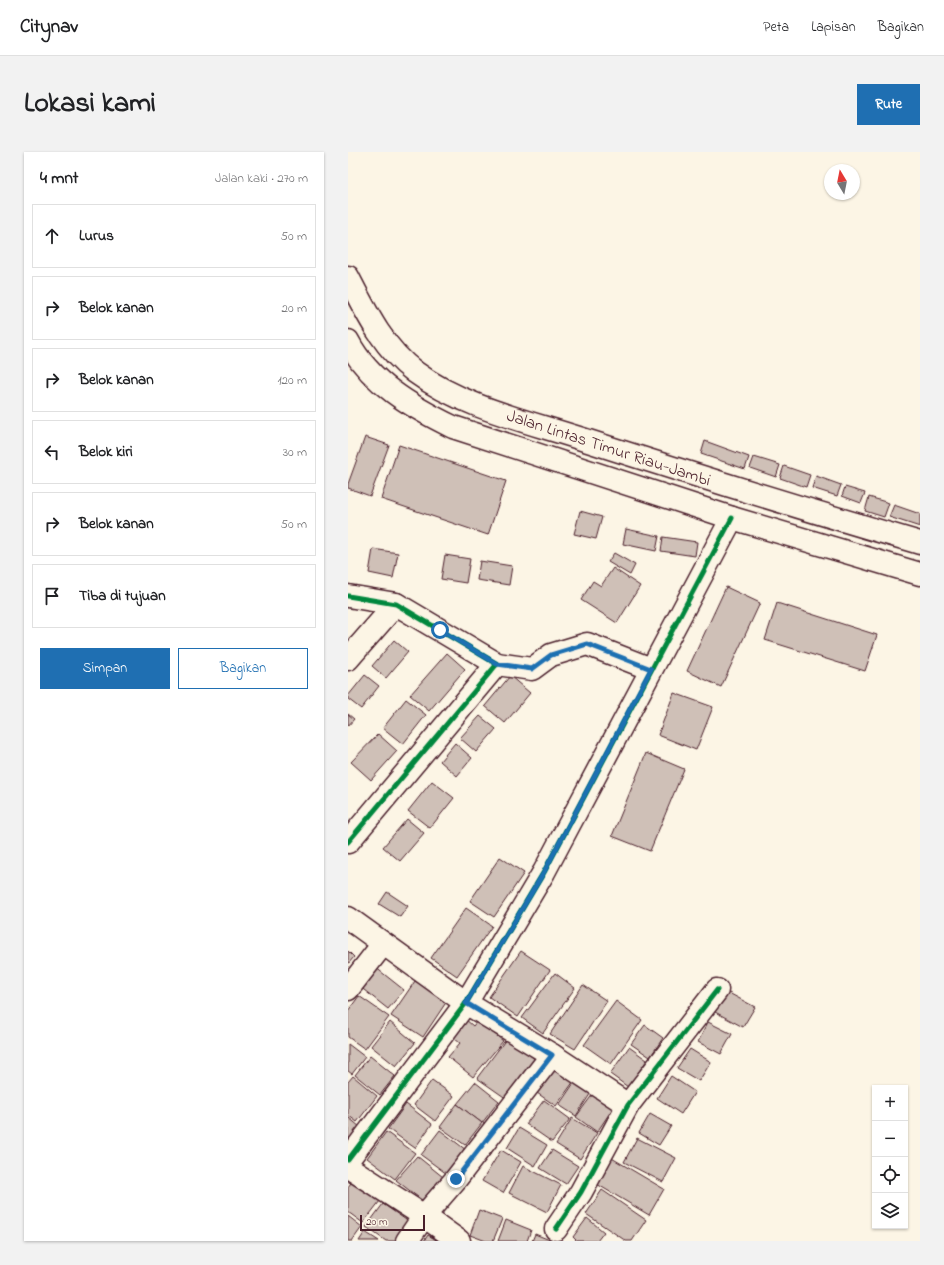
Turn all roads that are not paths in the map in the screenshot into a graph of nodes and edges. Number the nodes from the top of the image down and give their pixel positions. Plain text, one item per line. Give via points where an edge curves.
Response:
1 (348, 277) edge
2 (348, 341) edge
3 (732, 518) junction
4 (920, 544) edge
5 (920, 574) edge
6 (348, 596) edge
7 (396, 604) junction
8 (348, 659) edge
9 (497, 664) junction
10 (651, 669) junction
11 (348, 842) edge
12 (348, 918) edge
13 (383, 944) junction
14 (348, 990) edge
15 (717, 990) dead end
16 (466, 1003) junction
17 (552, 1055) junction
18 (628, 1105) junction
19 (348, 1160) edge
20 (348, 1167) edge
21 (424, 1216) junction
22 (556, 1229) dead end
23 (407, 1241) edge
24 (458, 1241) edge

1 - 4 main road, Jalan Lintas Timur Riau-Jambi via 375,330 394,353 415,372 464,400 741,490
2 - 3 main road, Jalan Lintas Timur Riau-Jambi via 372,373 396,396 452,427
3 - 5 main road, Jalan Lintas Timur Riau-Jambi
3 - 10 main road
6 - 7 main road
7 - 8 main road
7 - 9 main road
9 - 10 main road via 532,669 551,655 587,644
9 - 11 main road
10 - 16 main road via 544,872
12 - 13 main road
13 - 14 main road
13 - 16 main road
15 - 18 main road
16 - 17 main road
16 - 19 main road
17 - 18 main road
17 - 21 main road via 456,1179
18 - 22 main road via 581,1192
20 - 21 main road
21 - 23 main road
21 - 24 main road

